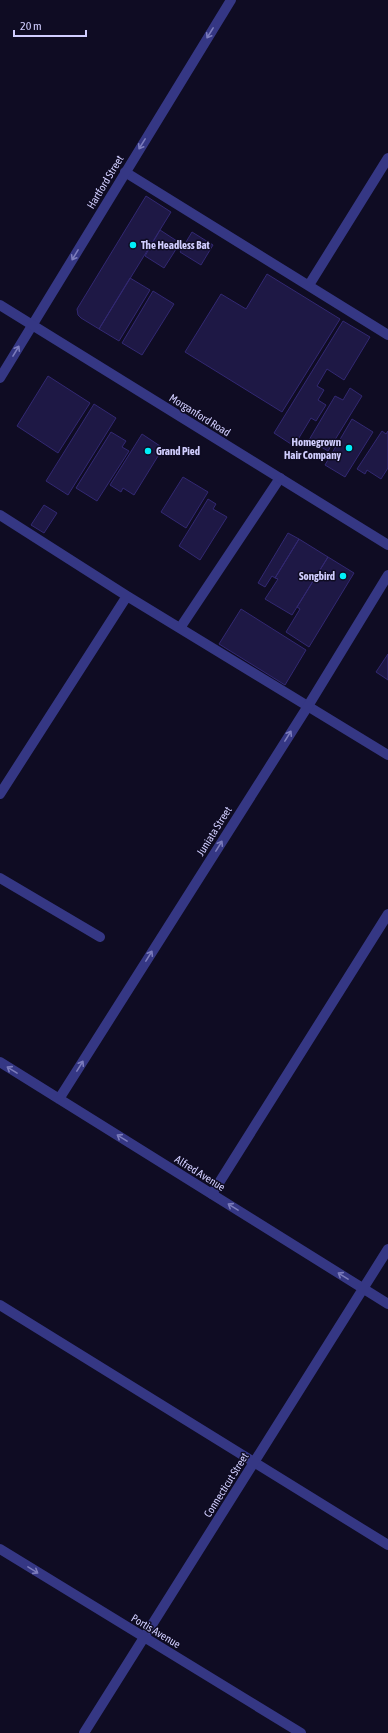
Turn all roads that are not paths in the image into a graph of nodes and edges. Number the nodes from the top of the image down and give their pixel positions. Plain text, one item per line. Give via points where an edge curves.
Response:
1 (231, 0) edge
2 (388, 158) edge
3 (125, 172) junction
4 (309, 285) junction
5 (0, 305) edge
6 (32, 325) junction
7 (388, 335) edge
8 (0, 378) edge
9 (280, 478) junction
10 (0, 515) edge
11 (388, 545) edge
12 (388, 575) edge
13 (127, 596) junction
14 (180, 628) junction
15 (308, 706) junction
16 (388, 755) edge
17 (0, 794) edge
18 (0, 878) edge
19 (388, 914) edge
20 (100, 937) dead end
21 (0, 1062) edge
22 (59, 1099) junction
23 (212, 1194) junction
24 (388, 1249) edge
25 (363, 1289) junction
26 (388, 1304) edge
27 (0, 1305) edge
28 (254, 1463) junction
29 (388, 1544) edge
30 (0, 1549) edge
31 (144, 1638) junction
32 (84, 1733) edge
33 (300, 1733) edge

1 -> 3 street, Hartford Street
2 - 4 street
3 - 4 street
3 -> 6 street, Hartford Street
4 - 7 street
5 - 6 street, Morganford Road
8 -> 6 street, Hartford Street
6 - 9 street, Morganford Road
9 - 11 street, Morganford Road
9 - 14 street
10 - 13 street
12 - 15 street, Juniata Street
13 - 14 street
13 - 17 street
14 - 15 street
15 - 16 street
22 -> 15 street, Juniata Street
18 - 20 street
19 - 23 street
22 -> 21 street, Alfred Avenue
23 -> 22 street, Alfred Avenue
25 -> 23 street, Alfred Avenue
24 - 25 street, Connecticut Street
25 - 26 street, Alfred Avenue
25 - 28 street, Connecticut Street
27 - 28 street
28 - 29 street
28 - 31 street, Connecticut Street
30 -> 31 street, Portis Avenue
31 - 32 street, Connecticut Street
31 - 33 street, Portis Avenue

